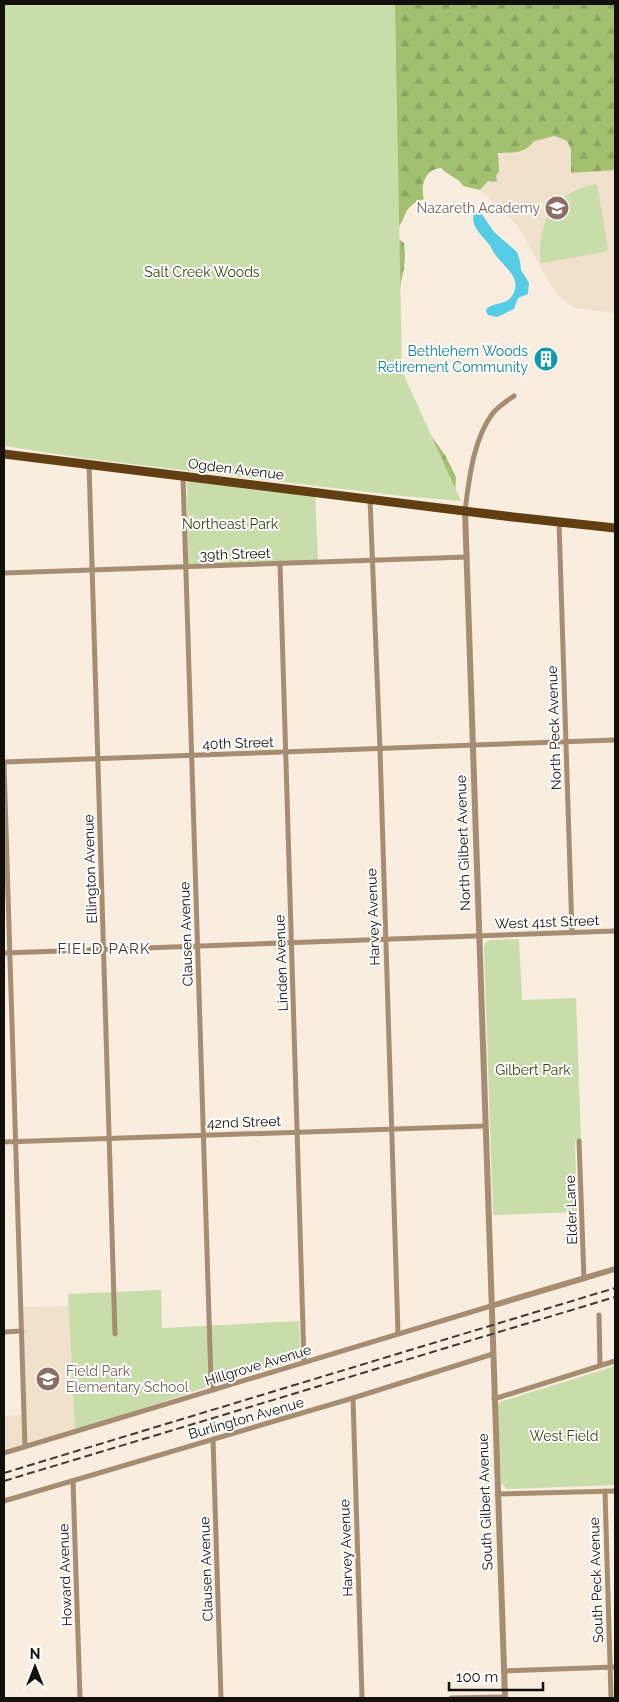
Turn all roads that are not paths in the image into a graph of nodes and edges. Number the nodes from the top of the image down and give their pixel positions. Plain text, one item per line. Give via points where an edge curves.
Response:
1 (514, 396) dead end
2 (4, 454) edge
3 (89, 464) junction
4 (184, 476) junction
5 (370, 499) junction
6 (465, 511) junction
7 (559, 522) junction
8 (615, 528) edge
9 (466, 557) junction
10 (373, 560) junction
11 (280, 563) junction
12 (186, 567) junction
13 (92, 569) junction
14 (4, 573) edge
15 (615, 740) edge
16 (566, 742) junction
17 (473, 746) junction
18 (380, 749) junction
19 (285, 752) junction
20 (191, 756) junction
21 (98, 759) junction
22 (4, 763) edge
23 (615, 931) edge
24 (572, 933) junction
25 (479, 936) junction
26 (385, 940) junction
27 (291, 942) junction
28 (197, 945) junction
29 (104, 949) junction
30 (7, 952) edge
31 (485, 1126) junction
32 (391, 1129) junction
33 (297, 1132) junction
34 (204, 1135) junction
35 (110, 1138) junction
36 (579, 1141) dead end
37 (4, 1142) edge
38 (16, 1142) junction
39 (615, 1269) edge
40 (584, 1278) junction
41 (491, 1306) junction
42 (599, 1315) dead end
43 (22, 1331) junction
44 (4, 1332) edge
45 (115, 1334) dead end
46 (398, 1334) junction
47 (493, 1354) junction
48 (615, 1361) edge
49 (304, 1362) junction
50 (600, 1365) junction
51 (214, 1390) junction
52 (353, 1398) junction
53 (494, 1398) junction
54 (213, 1439) junction
55 (25, 1447) junction
56 (4, 1454) edge
57 (73, 1481) junction
58 (615, 1490) edge
59 (605, 1491) junction
60 (498, 1494) junction
61 (4, 1501) edge
62 (613, 1667) edge
63 (504, 1670) junction
64 (80, 1698) edge
65 (221, 1698) edge
66 (362, 1698) edge
67 (451, 1698) edge
68 (505, 1698) edge
69 (611, 1698) edge

1 - 6 street, North Gilbert Avenue via 493,413 487,424 471,463
2 - 3 main road, Ogden Avenue
3 - 4 main road, Ogden Avenue
3 - 13 street, Ellington Avenue
4 - 5 main road, Ogden Avenue
4 - 12 street, Clausen Avenue
5 - 6 main road, Ogden Avenue
5 - 10 street, Harvey Avenue
6 - 7 main road, Ogden Avenue
6 - 9 street, North Gilbert Avenue
7 - 8 main road, Ogden Avenue
7 - 16 street, North Peck Avenue
9 - 10 street, 39th Street
9 - 17 street, North Gilbert Avenue
10 - 11 street, 39th Street
10 - 18 street, Harvey Avenue
11 - 12 street, 39th Street
11 - 19 street, Linden Avenue
12 - 13 street, 39th Street
12 - 20 street, Clausen Avenue
13 - 14 street, 39th Street
13 - 21 street, Ellington Avenue
15 - 16 street, 40th Street
16 - 17 street, 40th Street
16 - 24 street, North Peck Avenue
17 - 18 street, 40th Street
17 - 25 street, North Gilbert Avenue
18 - 19 street, 40th Street
18 - 26 street, Harvey Avenue
19 - 20 street, 40th Street
19 - 27 street, Linden Avenue
20 - 21 street, 40th Street
20 - 28 street, Clausen Avenue
21 - 22 street, 40th Street
21 - 29 street, Ellington Avenue
22 - 30 street
23 - 24 street, West 41st Street
24 - 25 street, West 41st Street
25 - 26 street, West 41st Street
25 - 31 street, North Gilbert Avenue
26 - 27 street, West 41st Street
26 - 32 street, Harvey Avenue
27 - 28 street, West 41st Street
27 - 33 street, Linden Avenue
28 - 29 street, West 41st Street
28 - 34 street, Clausen Avenue
29 - 30 street, West 41st Street
29 - 35 street, Ellington Avenue
30 - 38 street
31 - 32 street, 42nd Street
31 - 41 street, North Gilbert Avenue
32 - 33 street, 42nd Street
32 - 46 street, Harvey Avenue
33 - 34 street, 42nd Street
33 - 49 street, Linden Avenue
34 - 35 street, 42nd Street
34 - 51 street, Clausen Avenue
35 - 38 street, 42nd Street
35 - 45 street, Ellington Avenue
36 - 40 street, Elder Lane
37 - 38 street, 42nd Street
38 - 43 street
39 - 40 street
40 - 41 street
41 - 46 street, Hillgrove Avenue
41 - 47 street, South Gilbert Avenue
42 - 50 street
43 - 44 street
43 - 55 street
46 - 49 street, Hillgrove Avenue
47 - 52 street, Burlington Avenue
47 - 53 street, South Gilbert Avenue
48 - 50 street
49 - 51 street, Hillgrove Avenue
50 - 53 street
51 - 55 street, Hillgrove Avenue
52 - 54 street, Burlington Avenue
52 - 66 street, Harvey Avenue
53 - 60 street, South Gilbert Avenue
54 - 57 street, Burlington Avenue
54 - 65 street, Clausen Avenue
55 - 56 street, Hillgrove Avenue
57 - 61 street, Burlington Avenue
57 - 64 street, Howard Avenue
58 - 59 street
59 - 60 street
59 - 62 street, South Peck Avenue
60 - 63 street, South Gilbert Avenue
62 - 63 street
62 - 69 street, South Peck Avenue
63 - 68 street, South Gilbert Avenue
67 - 68 street

